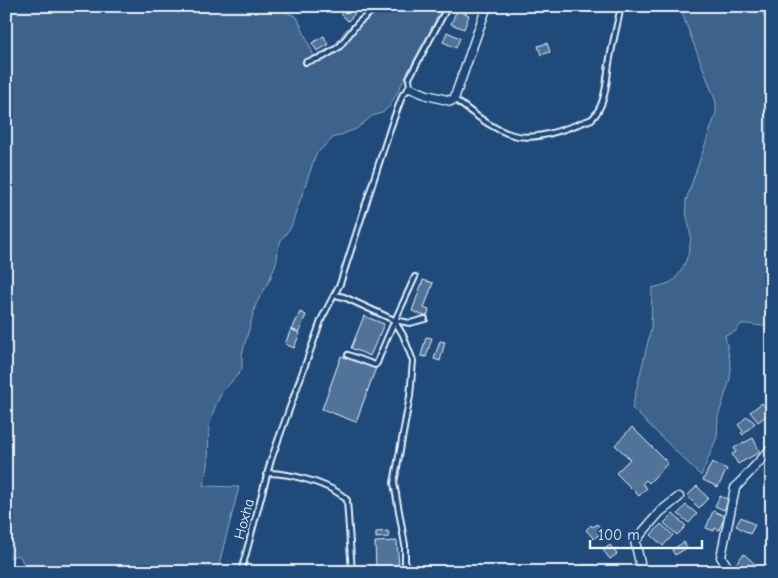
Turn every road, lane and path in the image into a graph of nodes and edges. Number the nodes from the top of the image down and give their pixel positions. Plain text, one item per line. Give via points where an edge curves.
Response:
1 (378, 6) edge
2 (448, 6) edge
3 (487, 6) edge
4 (621, 6) edge
5 (306, 62) dead end
6 (410, 88) junction
7 (454, 100) junction
8 (415, 277) dead end
9 (336, 295) junction
10 (425, 319) dead end
11 (394, 320) junction
12 (348, 355) dead end
13 (769, 451) dead end
14 (268, 473) junction
15 (679, 498) dead end
16 (241, 572) edge
17 (352, 572) edge
18 (404, 572) edge
19 (642, 572) edge
20 (731, 572) edge

1 - 5 lane via 358,23 339,47
2 - 6 lane, Hoxha via 409,78
3 - 7 street
4 - 7 lane via 608,84 592,119 529,136 514,135 489,124
6 - 7 street
6 - 9 lane, Hoxha via 403,94 390,126
8 - 11 lane
9 - 11 lane
9 - 14 lane, Hoxha via 322,318
10 - 11 lane via 410,323
11 - 12 lane via 375,365
11 - 18 lane via 413,360 410,396 394,483 405,545
13 - 20 street via 735,488 720,557
14 - 16 lane, Hoxha
14 - 17 lane via 339,491 347,500
15 - 19 street via 660,512 635,541

